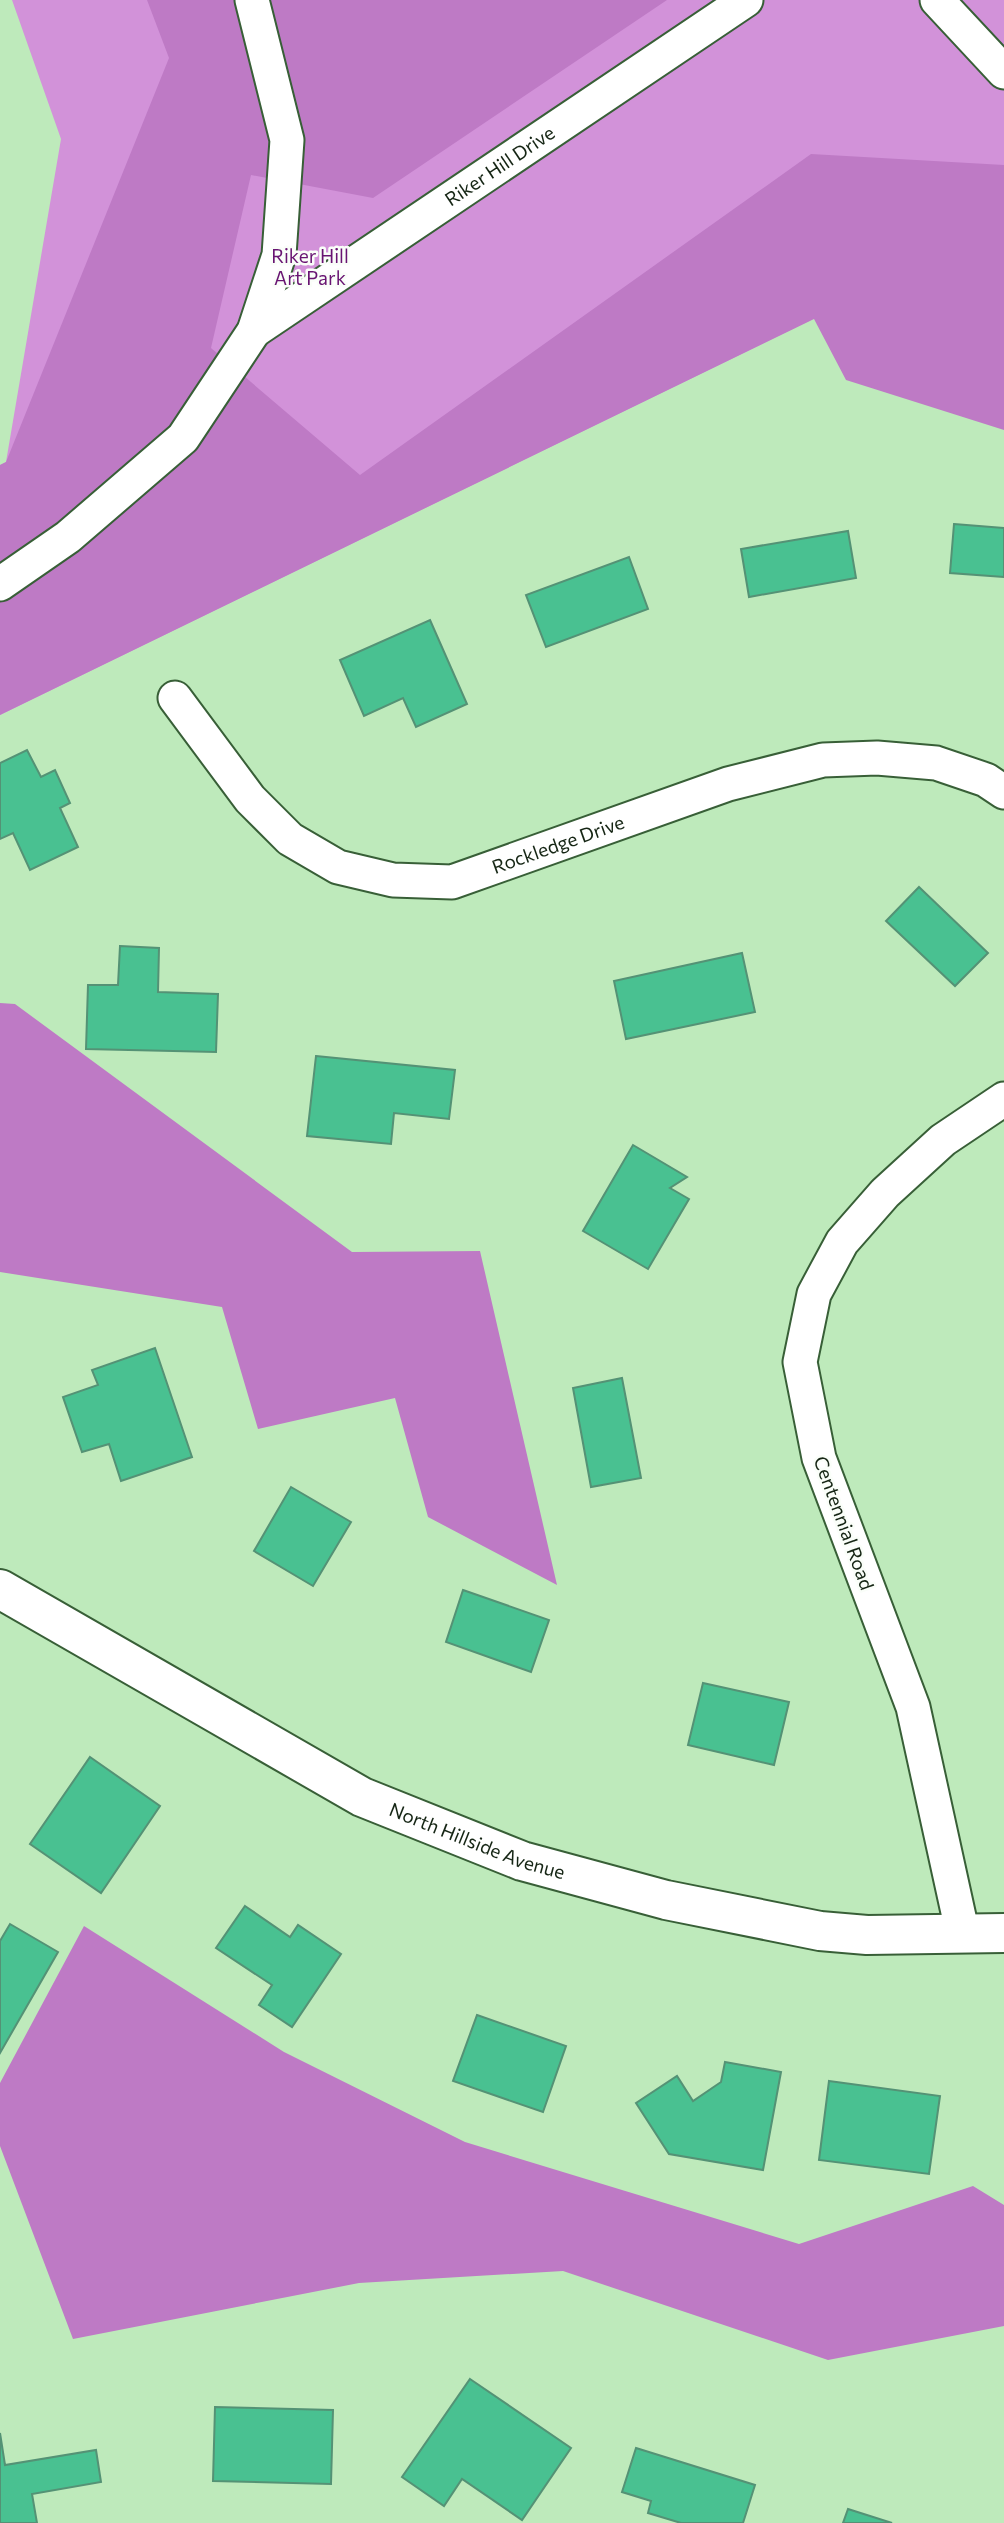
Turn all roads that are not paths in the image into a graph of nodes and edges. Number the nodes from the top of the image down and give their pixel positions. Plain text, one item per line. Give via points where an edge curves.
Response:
1 (252, 0) edge
2 (746, 0) edge
3 (937, 0) edge
4 (1004, 72) edge
5 (254, 331) junction
6 (0, 584) edge
7 (175, 698) dead end
8 (1004, 792) edge
9 (1004, 1099) edge
10 (0, 1590) edge
11 (1004, 1933) edge
12 (963, 1935) junction

1 - 5 street, Riker Hill Drive via 287,140 279,255
2 - 5 street, Riker Hill Drive
3 - 4 street
5 - 6 street, Riker Hill Drive via 183,438 68,537
7 - 8 street, Rockledge Drive via 250,799 290,839 338,867 393,880 452,882 728,784 823,760 936,763 986,780
9 - 12 street, Centennial Road via 943,1140 885,1193 842,1242 814,1294 800,1362 819,1458 913,1707
10 - 12 street, North Hillside Avenue via 362,1797 522,1861 666,1900 820,1931
11 - 12 street, North Hillside Avenue

